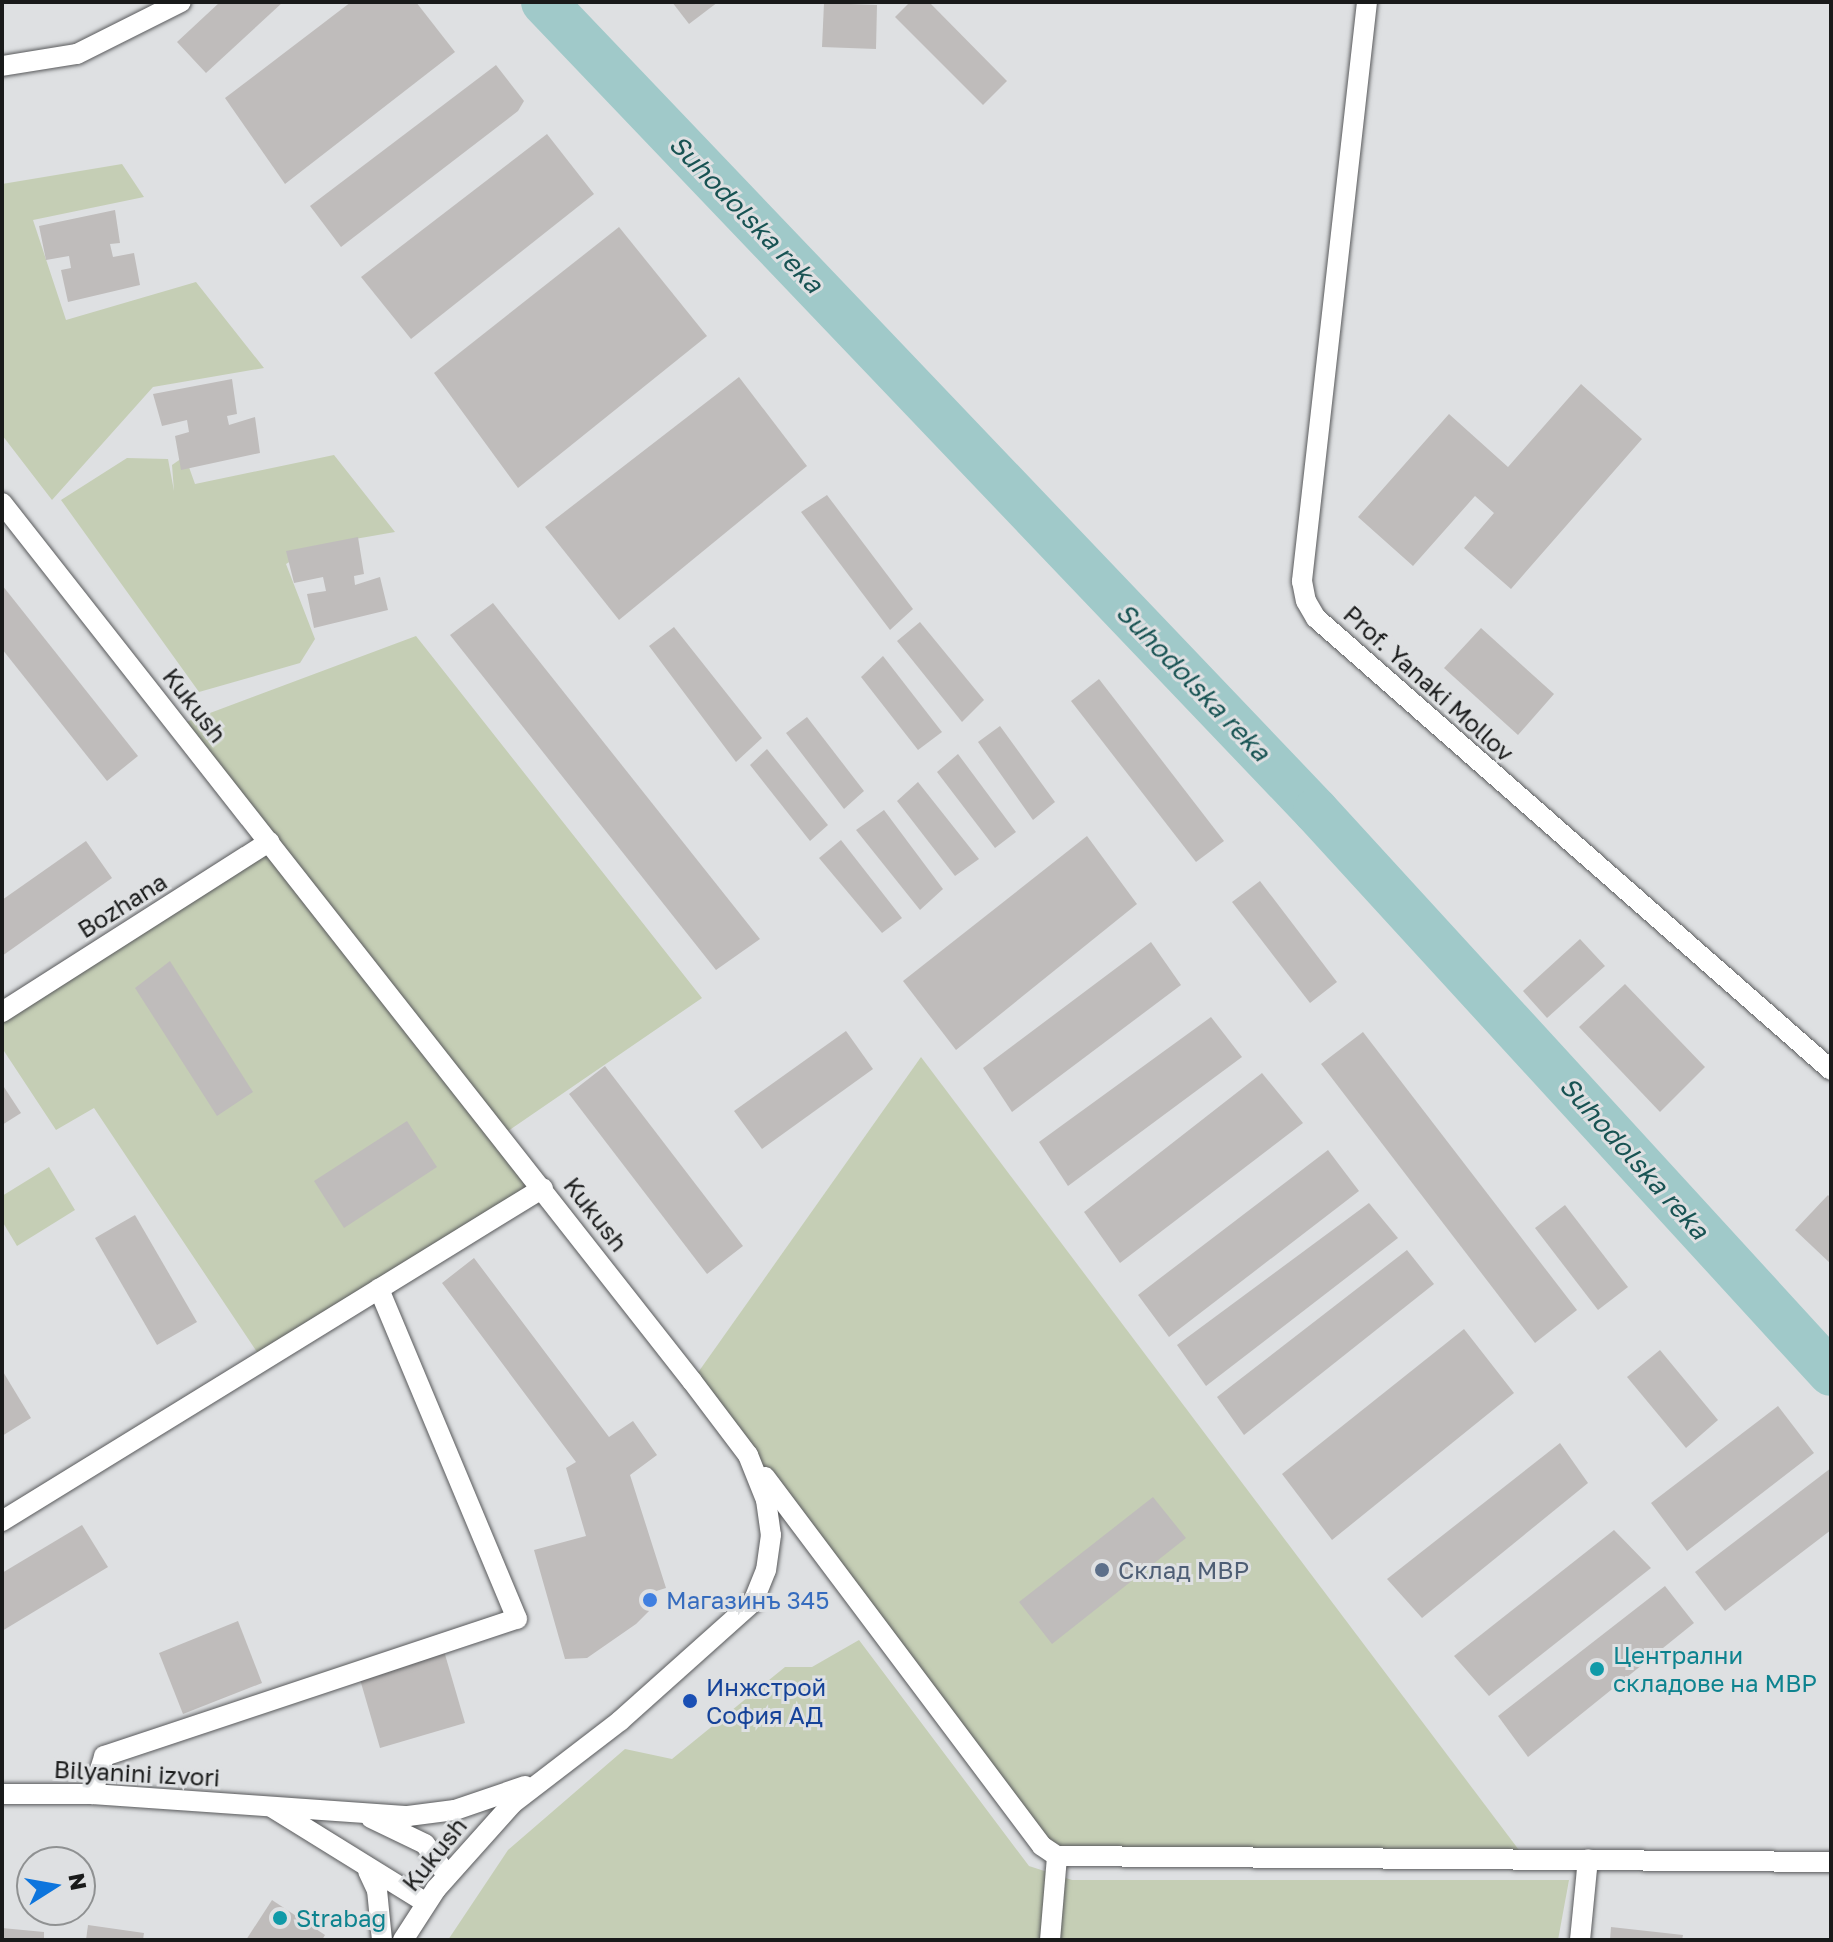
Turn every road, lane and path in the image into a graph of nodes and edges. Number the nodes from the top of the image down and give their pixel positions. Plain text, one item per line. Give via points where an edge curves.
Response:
1 (181, 2) edge
2 (1367, 2) edge
3 (2, 66) edge
4 (2, 503) edge
5 (269, 842) junction
6 (2, 1012) edge
7 (1831, 1046) edge
8 (1824, 1066) edge
9 (543, 1188) junction
10 (379, 1289) junction
11 (748, 1455) junction
12 (2, 1521) edge
13 (536, 1781) junction
14 (2, 1794) edge
15 (92, 1794) junction
16 (269, 1806) junction
17 (360, 1813) junction
18 (1057, 1856) junction
19 (1588, 1859) junction
20 (1831, 1862) edge
21 (368, 1871) junction
22 (447, 1876) junction
23 (426, 1903) junction
24 (382, 1940) edge
25 (403, 1940) edge
26 (1050, 1940) edge
27 (1580, 1940) edge

1 - 3 street via 77,54
2 - 8 street, Prof. Yanaki Mollov via 1302,581 1306,601 1316,618
4 - 5 street, Kukush
5 - 6 street, Bozhana
5 - 9 street, Kukush
7 - 8 street
9 - 10 street
9 - 11 street, Kukush
10 - 12 street
10 - 15 street via 517,1619 104,1756
11 - 13 street, Kukush via 766,1500 771,1535 766,1570 753,1602 620,1721
11 - 18 street via 1042,1846
13 - 17 street, Bilyanini izvori via 455,1810 408,1816
13 - 22 street, Kukush
14 - 15 street, Bilyanini izvori
15 - 16 street, Bilyanini izvori
16 - 17 street, Bilyanini izvori
16 - 21 street, Bilyanini izvori
17 - 22 street, Bilyanini izvori via 425,1844
18 - 19 street
18 - 26 street
19 - 20 street
19 - 27 street
21 - 23 street, Bilyanini izvori
21 - 24 street via 377,1890
22 - 23 street, Kukush
23 - 25 street, Kukush

